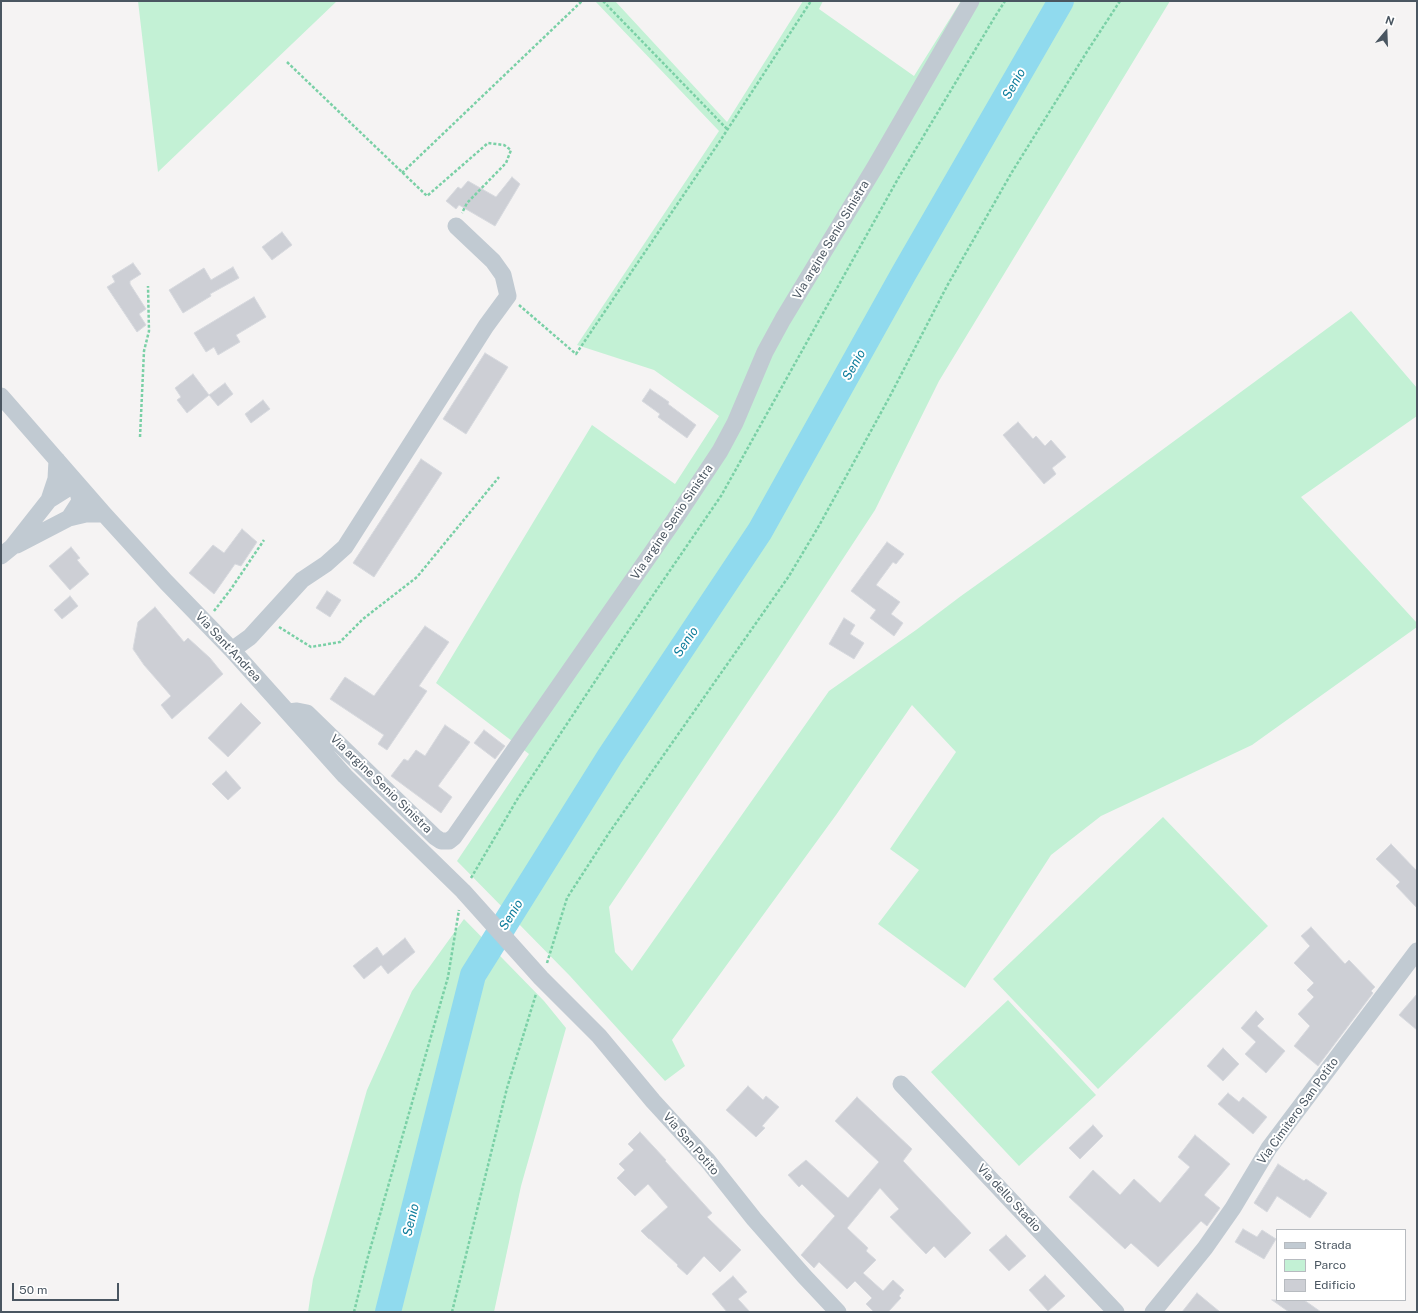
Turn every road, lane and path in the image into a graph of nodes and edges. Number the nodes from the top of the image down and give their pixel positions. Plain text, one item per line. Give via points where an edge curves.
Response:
1 (582, 1) edge
2 (603, 1) edge
3 (811, 1) edge
4 (971, 1) edge
5 (1005, 1) edge
6 (1120, 1) edge
7 (287, 62) dead end
8 (727, 129) junction
9 (402, 173) junction
10 (456, 226) joint
11 (148, 286) dead end
12 (508, 296) junction
13 (1, 396) edge
14 (140, 437) dead end
15 (57, 460) junction
16 (499, 477) dead end
17 (76, 483) junction
18 (49, 500) junction
19 (104, 514) junction
20 (69, 518) junction
21 (264, 540) dead end
22 (6, 552) edge
23 (266, 619) junction
24 (204, 622) junction
25 (232, 650) junction
26 (288, 712) junction
27 (463, 891) junction
28 (1417, 951) edge
29 (541, 978) junction
30 (901, 1084) dead end
31 (354, 1312) edge
32 (451, 1312) edge
33 (838, 1312) edge
34 (1116, 1312) edge
35 (1153, 1312) edge

1 - 9 path
2 - 8 path
3 - 8 path
4 - 26 street, Via argine Senio Sinistra via 783,319 720,451 454,837 449,841 441,841 435,837 307,713
5 - 27 path via 899,177 722,496 522,791
6 - 29 path via 1012,172 947,286 820,524 789,576 609,833 568,898
7 - 9 path
8 - 12 path via 576,354
9 - 10 path via 427,196 488,143 504,145 511,150 506,162 467,203
10 - 12 street via 493,261 503,275
11 - 14 path via 149,331 144,351
12 - 23 street via 486,326 345,547 302,580
13 - 15 street, Via Sant'Andrea
15 - 17 street, Via Sant'Andrea
15 - 18 street via 56,479
16 - 23 path via 418,577 363,619 340,642 311,648
17 - 18 street
17 - 19 street, Via Sant'Andrea
17 - 20 street via 80,501
18 - 22 street
19 - 20 street via 86,514
19 - 24 street, Via Sant'Andrea
20 - 22 street
21 - 24 path via 231,589
23 - 25 street via 250,637
24 - 25 street, Via Sant'Andrea
25 - 26 street, Via Sant'Andrea
26 - 27 street, Via Sant'Andrea via 345,776
27 - 29 street, Via San Potito
27 - 31 path via 448,977
28 - 35 street, Via Cimitero San Potito via 1269,1148 1233,1208 1205,1248
29 - 32 path via 507,1088
29 - 33 street, Via San Potito via 599,1036 653,1101 708,1161 754,1219
30 - 34 street, Via dello Stadio

